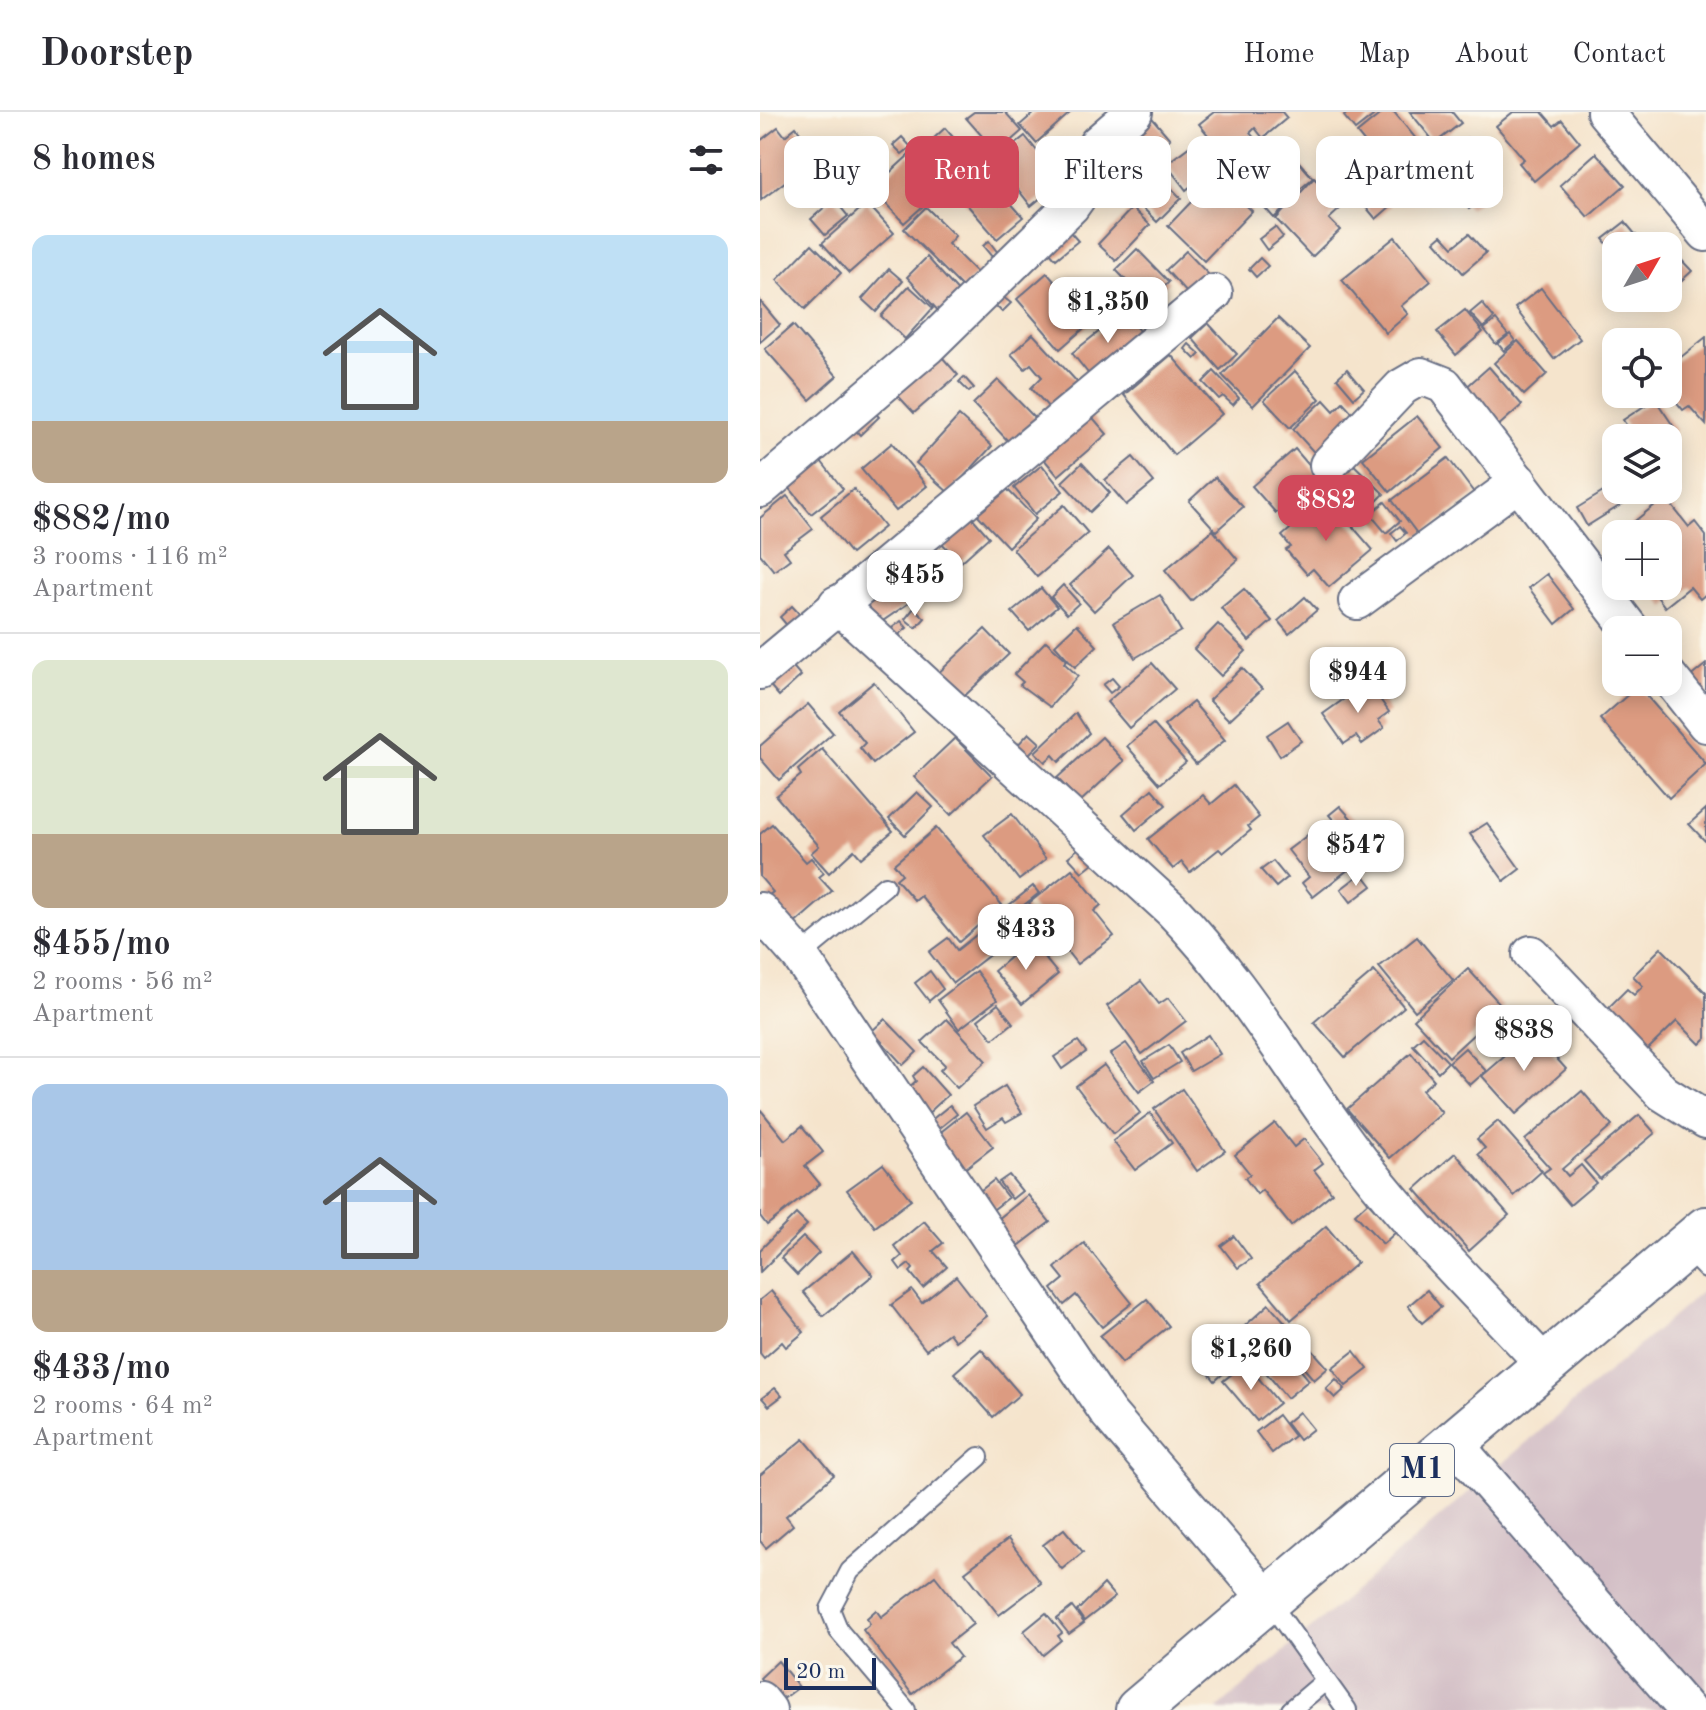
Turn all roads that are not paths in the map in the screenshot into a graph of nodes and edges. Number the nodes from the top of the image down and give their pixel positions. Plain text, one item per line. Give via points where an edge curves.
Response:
1 (1134, 112) edge
2 (1605, 112) edge
3 (1706, 233) edge
4 (1214, 293) dead end
5 (1328, 465) dead end
6 (1519, 482) junction
7 (760, 489) edge
8 (1357, 601) dead end
9 (837, 604) junction
10 (1620, 616) edge
11 (760, 671) edge
12 (1682, 694) edge
13 (1706, 724) edge
14 (885, 886) dead end
15 (760, 911) edge
16 (1531, 954) dead end
17 (800, 956) junction
18 (1706, 1120) edge
19 (1699, 1248) edge
20 (1546, 1366) junction
21 (1454, 1443) junction
22 (979, 1457) dead end
23 (1269, 1601) junction
24 (1325, 1681) junction
25 (760, 1700) edge
26 (768, 1710) edge
27 (906, 1710) edge
28 (1138, 1710) edge
29 (1291, 1710) edge
30 (1347, 1710) edge
31 (1687, 1710) edge

1 - 7 street via 1097,144 1071,206 928,346
2 - 3 street
4 - 9 street
5 - 6 street via 1402,387 1421,376 1444,385
6 - 8 street
6 - 10 street
9 - 11 street
9 - 20 street via 1214,954 1377,1183
12 - 13 street
14 - 17 lane
15 - 17 street
16 - 18 street via 1663,1093
17 - 23 street via 1108,1413
19 - 20 highway, M1
20 - 21 highway, M1
21 - 23 highway, M1
21 - 31 street
22 - 27 lane via 850,1571 830,1609 839,1631
23 - 24 lane
23 - 28 highway, M1
24 - 29 lane
24 - 30 lane
25 - 26 street

